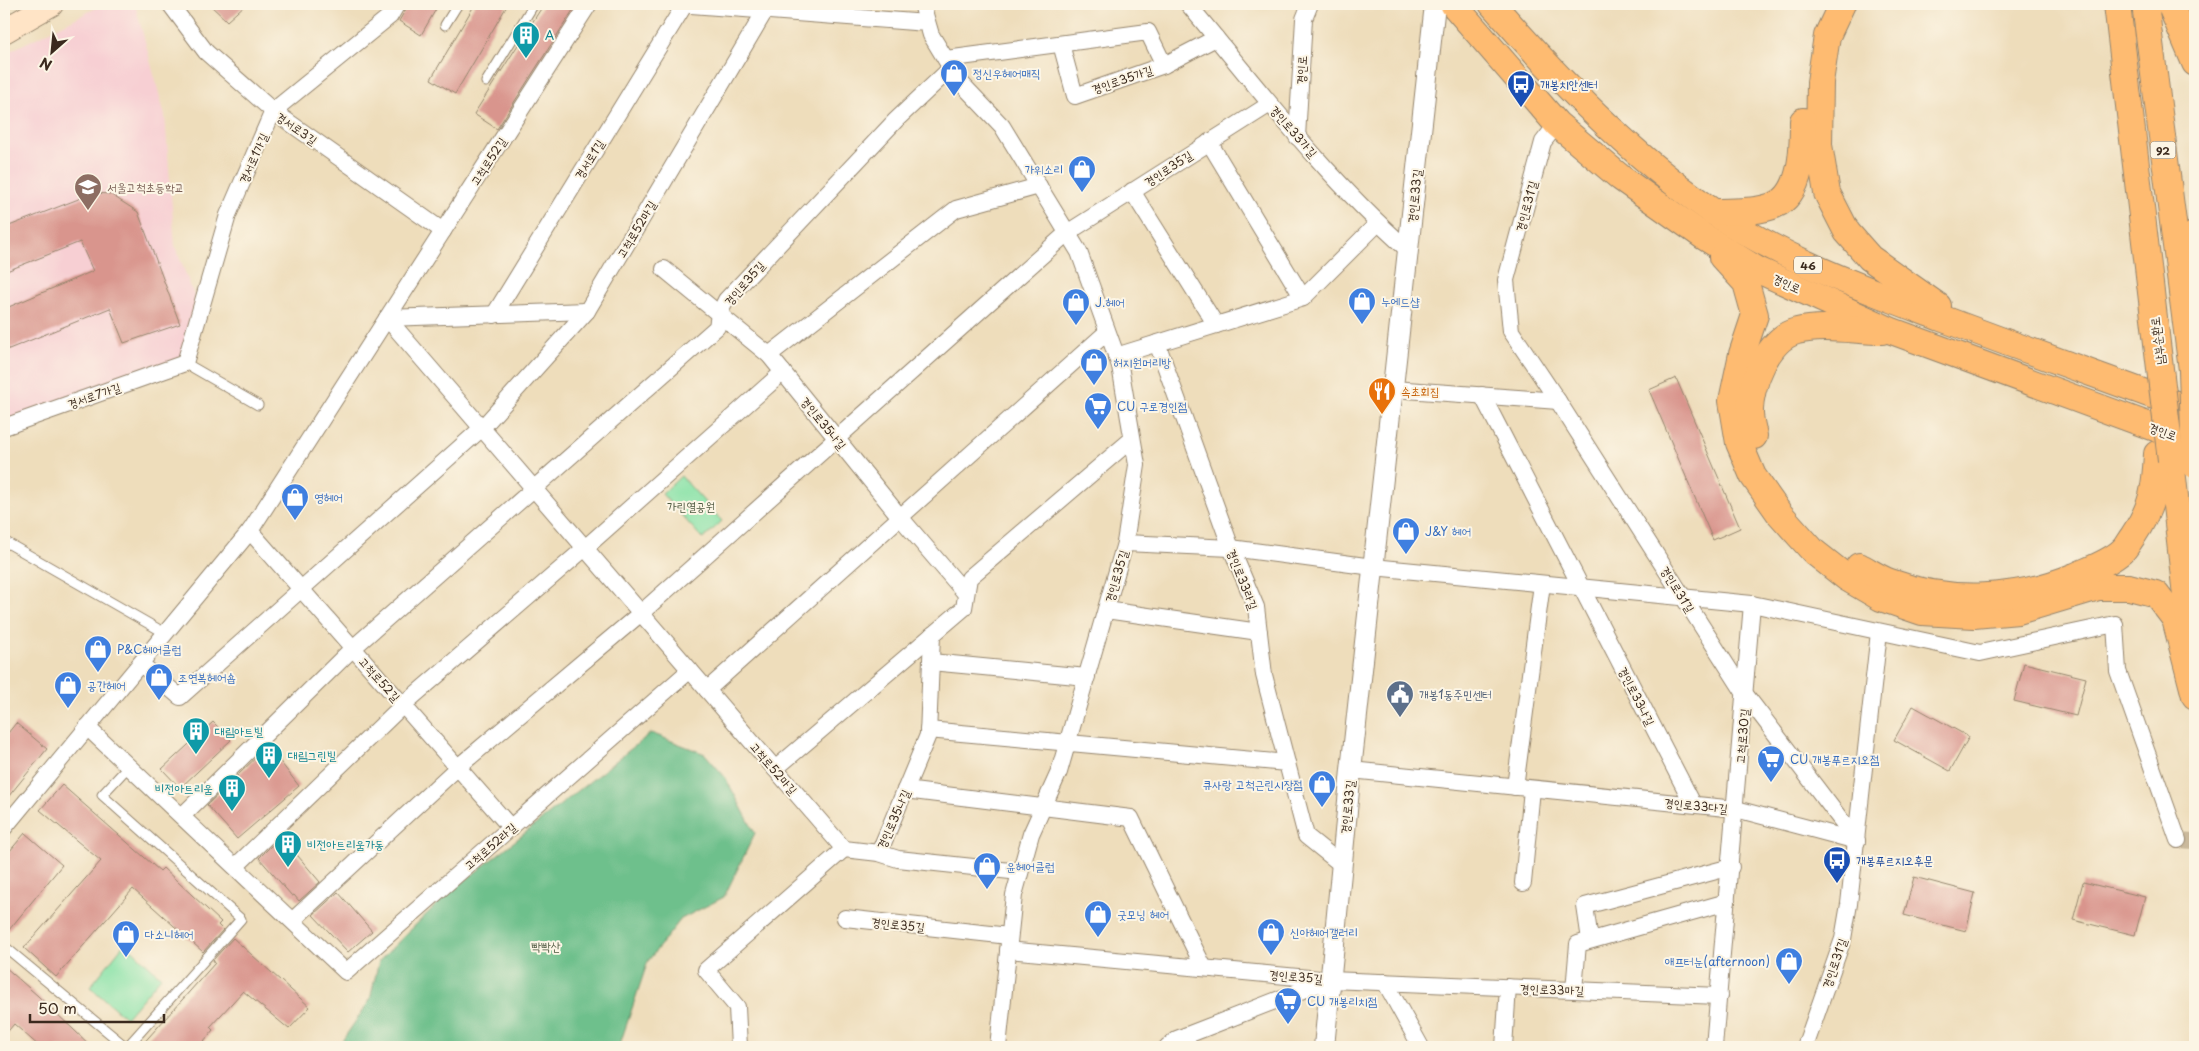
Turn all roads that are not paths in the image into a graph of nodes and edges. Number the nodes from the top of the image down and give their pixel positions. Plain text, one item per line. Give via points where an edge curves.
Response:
1 (51, 4) edge
2 (170, 4) edge
3 (397, 4) edge
4 (458, 4) edge
5 (534, 4) edge
6 (589, 4) edge
7 (678, 4) edge
8 (685, 4) edge
9 (922, 4) edge
10 (1188, 4) edge
11 (1310, 4) edge
12 (1435, 4) edge
13 (1453, 4) edge
14 (1492, 4) edge
15 (1826, 4) edge
16 (1842, 4) edge
17 (2102, 4) edge
18 (2117, 4) edge
19 (2144, 4) edge
20 (2170, 4) edge
21 (764, 7) edge
22 (927, 23) junction
23 (445, 25) dead end
24 (4, 31) edge
25 (1216, 38) junction
26 (1061, 44) junction
27 (948, 63) junction
28 (2195, 63) edge
29 (1164, 65) junction
30 (486, 82) dead end
31 (1270, 104) junction
32 (2130, 110) junction
33 (273, 111) junction
34 (1557, 124) junction
35 (1297, 136) junction
36 (1209, 142) junction
37 (1039, 186) junction
38 (1132, 191) junction
39 (1713, 212) junction
40 (1378, 223) junction
41 (443, 231) junction
42 (1067, 233) junction
43 (2195, 234) edge
44 (1704, 236) junction
45 (1408, 250) junction
46 (664, 269) dead end
47 (2182, 296) junction
48 (1303, 298) junction
49 (587, 311) junction
50 (719, 314) junction
51 (494, 315) junction
52 (387, 318) junction
53 (1216, 325) junction
54 (1966, 327) junction
55 (1107, 332) junction
56 (1892, 332) junction
57 (1157, 343) junction
58 (769, 355) junction
59 (1116, 356) junction
60 (185, 363) junction
61 (783, 372) junction
62 (1393, 389) junction
63 (1482, 396) junction
64 (1558, 401) junction
65 (258, 405) dead end
66 (2195, 411) edge
67 (4, 427) edge
68 (482, 428) junction
69 (836, 439) junction
70 (1132, 439) junction
71 (2195, 443) edge
72 (2175, 460) edge
73 (534, 489) junction
74 (900, 517) junction
75 (250, 531) junction
76 (4, 541) edge
77 (1125, 543) junction
78 (585, 548) junction
79 (1231, 548) junction
80 (1373, 567) junction
81 (1542, 584) junction
82 (1582, 588) junction
83 (300, 589) junction
84 (966, 594) junction
85 (1684, 599) junction
86 (1752, 604) junction
87 (1106, 610) junction
88 (641, 613) junction
89 (1259, 632) junction
90 (1879, 632) junction
91 (165, 633) junction
92 (932, 635) junction
93 (353, 648) junction
94 (931, 662) junction
95 (141, 664) junction
96 (690, 670) junction
97 (1087, 677) junction
98 (2195, 678) edge
99 (707, 690) junction
100 (1745, 694) junction
101 (2195, 696) edge
102 (403, 704) junction
103 (87, 727) junction
104 (928, 730) junction
105 (1067, 744) junction
106 (1287, 763) junction
107 (128, 767) junction
108 (458, 767) junction
109 (775, 769) junction
110 (1351, 770) junction
111 (1515, 787) junction
112 (1532, 788) junction
113 (906, 790) junction
114 (1693, 804) junction
115 (1044, 806) junction
116 (1736, 809) junction
117 (182, 816) junction
118 (4, 828) edge
119 (511, 828) junction
120 (2178, 840) dead end
121 (1857, 841) junction
122 (844, 849) junction
123 (880, 853) junction
124 (1342, 865) junction
125 (236, 866) junction
126 (1731, 867) junction
127 (1020, 872) junction
128 (1522, 883) dead end
129 (1727, 902) junction
130 (845, 918) dead end
131 (292, 920) junction
132 (1590, 940) junction
133 (1009, 943) junction
134 (4, 946) edge
135 (1204, 968) junction
136 (1330, 980) junction
137 (1385, 982) junction
138 (1508, 987) junction
139 (1574, 990) junction
140 (1718, 996) junction
141 (126, 1047) edge
142 (739, 1047) edge
143 (998, 1047) edge
144 (1166, 1047) edge
145 (1324, 1047) edge
146 (1421, 1047) edge
147 (1504, 1047) edge
148 (1714, 1047) edge
149 (1805, 1047) edge

1 - 24 main road
2 - 33 street, 경서로3길 via 206,52
3 - 33 street, 경서로1가길 via 390,16
4 - 23 lane
5 - 30 lane
6 - 41 street, 고척로52길
7 - 8 street
8 - 21 street
8 - 51 street, 경서로1길
9 - 22 street, 경인로35길
10 - 25 street, 경인로33가길
11 - 35 street, 경인로 via 1304,18
12 - 45 street, 경인로33길
13 - 34 main road, 경인로 / 46
14 - 39 main road, 경인로 / 46 via 1558,79 1637,155
15 - 39 main road via 1814,34 1804,77 1802,164 1792,189 1777,205 1754,211
16 - 54 main road via 1828,36 1820,82 1819,145 1828,193 1847,232 1870,258
17 - 32 main road via 2111,77
18 - 32 main road, 남부순환로 / 92
19 - 47 main road, 남부순환로 / 92
20 - 28 main road
21 - 22 street
21 - 49 street, 고척로52마길
22 - 27 street, 경인로35길
25 - 29 street, 경인로35가길
25 - 31 street, 경인로33가길
26 - 27 street
26 - 29 street via 1148,32
26 - 29 street, 경인로35가길 via 1075,96
27 - 37 street, 경인로35길 via 962,84 1002,126
27 - 50 street, 경인로35길 via 726,300
31 - 35 street, 경인로33가길
31 - 36 street, 경인로35길
32 - 72 main road, 남부순환로 / 92, bridge via 2161,377
33 - 41 street, 경서로3길
33 - 60 street, 경서로1가길 via 228,215
34 - 44 main road, 경인로 / 46 via 1621,178
34 - 64 street, 경인로31길 via 1544,142 1506,280 1511,331
35 - 40 street, 경인로33가길
36 - 38 street, 경인로35길
36 - 48 street
37 - 42 street, 경인로35길
37 - 58 street via 956,209
38 - 42 street, 경인로35길
38 - 53 street
39 - 54 main road, 경인로 / 46 via 1782,253 1850,284
40 - 45 street, 경인로33가길
40 - 48 street
41 - 52 street, 고척로52길
42 - 55 street, 경인로35길 via 1079,252
42 - 69 street, 경인로35길
43 - 47 main road
44 - 56 main road, 경인로 / 46 via 1756,269
44 - 101 main road via 1746,283 1756,316 1742,354 1732,401 1739,443 1753,476 1779,513 1814,552 1847,578 1881,598 1922,612 1974,615 2018,610 2098,587 2129,587 2156,594 2175,619
45 - 62 street, 경인로33길
46 - 50 street, 경인로35나길
47 - 72 main road, 남부순환로 / 92, bridge via 2192,370
48 - 53 street
49 - 51 street
49 - 68 street, 고척로52마길
50 - 58 street, 경인로35나길
50 - 73 street, 경인로35길 via 717,327
51 - 52 street
52 - 68 street, 고척로52마길
52 - 75 street, 고척로52길
53 - 57 street
54 - 66 main road, 경인로 / 46
55 - 59 street, 경인로35길
55 - 74 street
56 - 71 main road, 경인로 / 46
56 - 72 main road via 1796,331 1775,345 1762,365 1753,389 1750,413 1755,440 1767,471 1790,506 1824,541 1857,565 1890,582 1927,592 2010,595 2055,584 2096,567 2122,551 2143,522 2154,494
57 - 59 street
57 - 79 street, 경인로33라길
58 - 61 street, 경인로35나길
59 - 70 street, 경인로35길
60 - 65 lane
60 - 67 street, 경서로7가길
61 - 69 street, 경인로35나길
61 - 78 street
62 - 63 street
62 - 80 street, 경인로33길
63 - 64 street
63 - 82 street, 경인로33나길
64 - 85 street, 경인로31길
68 - 73 street, 고척로52마길
68 - 83 street
69 - 74 street, 경인로35나길
69 - 88 street, 경인로35길
70 - 77 street, 경인로35길 via 1137,465
70 - 84 street via 969,578
72 - 98 main road, 남부순환로 / 92
73 - 78 street, 고척로52마길
73 - 93 street
74 - 84 street, 경인로35나길
74 - 99 street
75 - 83 street, 고척로52길
75 - 91 street, 고척로52길
76 - 91 lane
77 - 79 street, 경인로35길
77 - 87 street, 경인로35길
78 - 88 street, 고척로52마길
78 - 102 street
79 - 80 street
79 - 89 street, 경인로33라길 via 1256,607
80 - 81 street
80 - 110 street, 경인로33길
81 - 82 street
81 - 111 street
82 - 85 street
82 - 114 street, 경인로33나길
83 - 93 street, 고척로52길
83 - 95 street via 180,697
84 - 92 street via 964,608
85 - 86 street
85 - 100 street, 경인로31길
86 - 90 street
86 - 100 street, 고척로30길
87 - 89 street, 경인로35길
87 - 97 street, 경인로35길
88 - 96 street, 고척로52마길
88 - 108 street
89 - 106 street, 경인로33라길 via 1264,675
90 - 120 street via 1980,652 2115,624 2118,671
90 - 121 street
91 - 95 street, 고척로52길
92 - 94 street, 경인로35나길
92 - 109 street
93 - 102 street, 고척로52길
93 - 117 street
94 - 97 street
94 - 104 street, 경인로35나길
95 - 103 street, 고척로52길
96 - 99 street, 고척로52마길
96 - 119 street, 고척로52라길
97 - 105 street, 경인로35길
99 - 109 street, 고척로52마길
100 - 116 street, 고척로30길
100 - 121 street, 경인로31길
102 - 108 street, 고척로52길
102 - 125 street
103 - 107 street, 고척로52라길
103 - 118 street, 고척로52길
104 - 105 street
104 - 113 street, 경인로35나길
105 - 106 street
105 - 115 street, 경인로35길
106 - 124 street, 경인로33라길 via 1306,836
107 - 117 street, 고척로52라길
107 - 141 lane via 102,795 241,919
108 - 119 street, 고척로52길
108 - 131 street
109 - 122 street, 고척로52마길
110 - 111 street, 경인로33다길
110 - 124 street, 경인로33길
111 - 112 street, 경인로33다길
112 - 114 street, 경인로33다길
112 - 128 street
113 - 115 street
113 - 123 street, 경인로35나길
114 - 116 street, 경인로33다길
115 - 127 street, 경인로35길 via 1031,834
115 - 135 street via 1131,818
116 - 121 street, 경인로33다길
116 - 126 street, 고척로30길
117 - 125 street, 고척로52라길
119 - 131 street, 고척로52라길 via 346,972
121 - 149 street, 경인로31길 via 1843,939
122 - 123 street, 경인로35나길
122 - 142 street via 706,970 737,1006
123 - 127 street via 898,859
124 - 136 street, 경인로33길
125 - 131 street, 고척로52라길
126 - 129 street, 고척로30길
126 - 132 street via 1585,906
127 - 133 street, 경인로35길
129 - 132 street
129 - 140 street, 고척로30길
130 - 133 street, 경인로35길
132 - 139 street via 1578,944
133 - 135 street, 경인로35길
133 - 143 street, 경인로35길
134 - 141 lane
135 - 136 street, 경인로35길
136 - 137 street, 경인로33마길
136 - 144 street, 경인로35길 via 1178,1039
136 - 145 street, 경인로33길
137 - 138 street, 경인로33마길
137 - 146 street
138 - 139 street, 경인로33마길
138 - 147 street
139 - 140 street, 경인로33마길
140 - 148 street, 고척로30길

